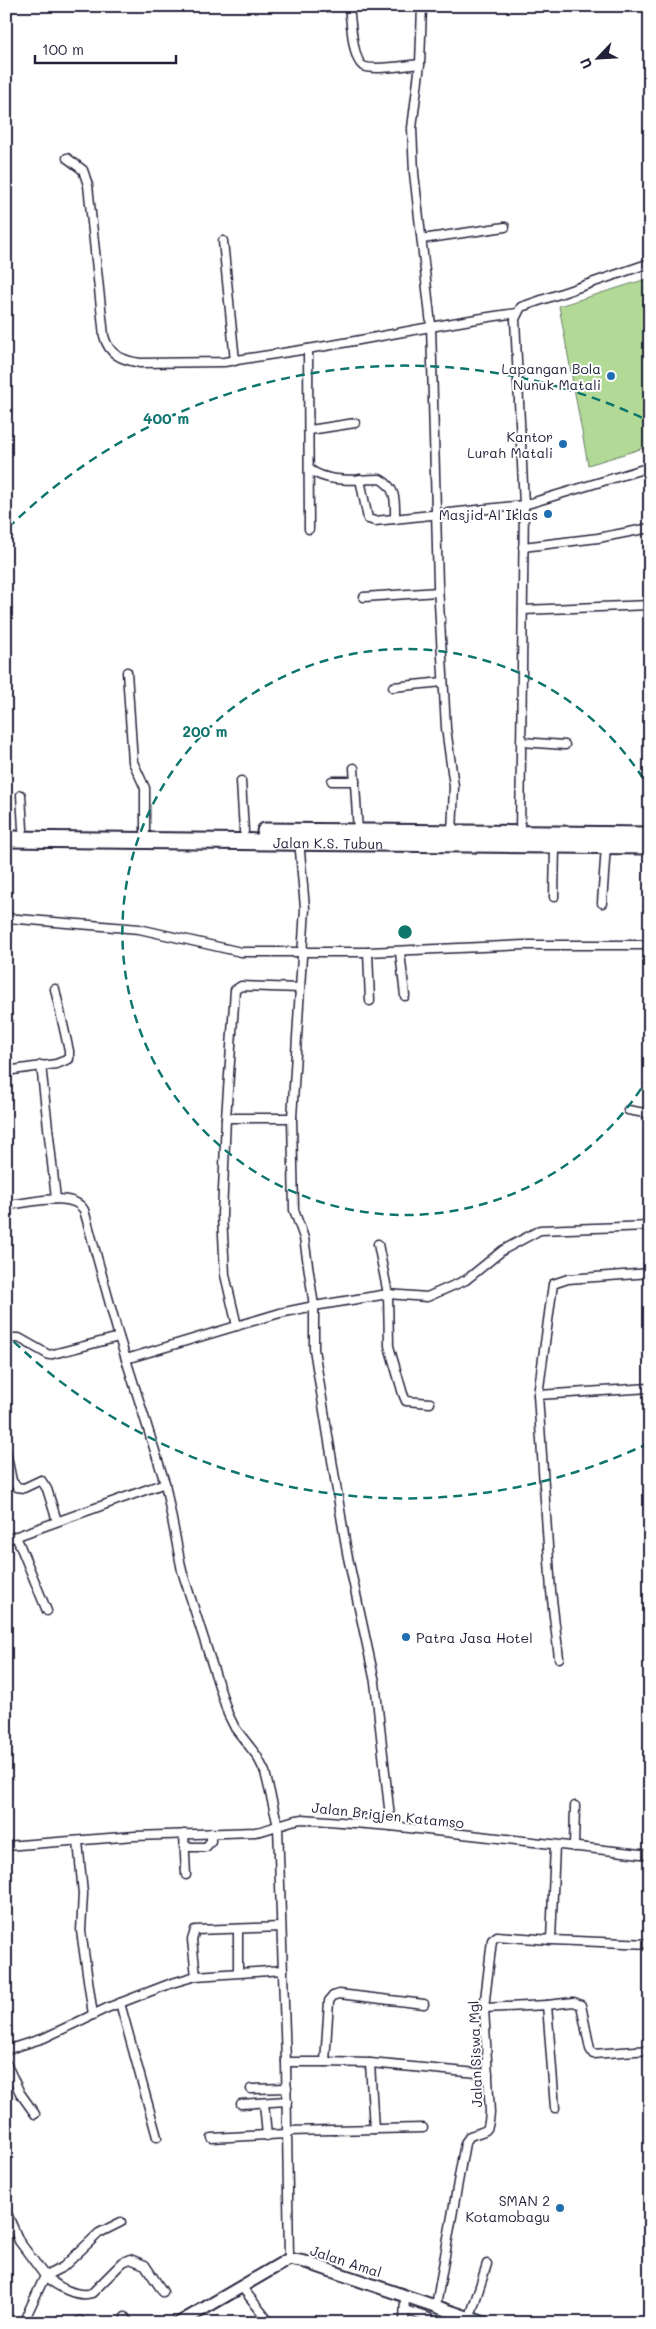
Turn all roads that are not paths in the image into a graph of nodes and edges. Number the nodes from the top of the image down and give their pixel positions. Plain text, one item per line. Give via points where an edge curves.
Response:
1 (349, 6) edge
2 (422, 6) edge
3 (420, 64) junction
4 (68, 158) dead end
5 (505, 227) dead end
6 (422, 239) junction
7 (223, 241) dead end
8 (650, 263) edge
9 (517, 313) junction
10 (431, 325) junction
11 (308, 348) junction
12 (234, 361) junction
13 (355, 423) dead end
14 (310, 430) junction
15 (650, 467) edge
16 (309, 469) junction
17 (360, 478) junction
18 (524, 505) junction
19 (436, 515) junction
20 (395, 519) junction
21 (650, 528) edge
22 (309, 529) dead end
23 (524, 547) junction
24 (438, 592) junction
25 (364, 597) dead end
26 (650, 605) edge
27 (523, 610) junction
28 (127, 672) dead end
29 (443, 682) junction
30 (393, 687) dead end
31 (521, 742) junction
32 (565, 745) dead end
33 (354, 768) dead end
34 (241, 781) dead end
35 (332, 781) dead end
36 (355, 781) junction
37 (21, 795) dead end
38 (6, 829) edge
39 (22, 829) junction
40 (145, 831) junction
41 (244, 831) junction
42 (358, 832) junction
43 (452, 834) junction
44 (520, 834) junction
45 (650, 836) edge
46 (299, 837) junction
47 (6, 839) edge
48 (555, 846) junction
49 (606, 846) junction
50 (650, 846) edge
51 (554, 897) dead end
52 (602, 904) dead end
53 (6, 918) edge
54 (650, 945) edge
55 (368, 952) junction
56 (400, 952) junction
57 (304, 953) junction
58 (300, 988) junction
59 (55, 989) dead end
60 (405, 996) dead end
61 (370, 1001) dead end
62 (41, 1066) junction
63 (6, 1071) edge
64 (628, 1110) dead end
65 (650, 1114) edge
66 (226, 1118) junction
67 (292, 1118) junction
68 (56, 1199) junction
69 (6, 1205) edge
70 (650, 1226) edge
71 (378, 1244) dead end
72 (650, 1274) edge
73 (388, 1294) junction
74 (314, 1306) junction
75 (237, 1326) junction
76 (119, 1337) junction
77 (6, 1338) edge
78 (126, 1359) junction
79 (650, 1388) edge
80 (538, 1395) junction
81 (430, 1403) dead end
82 (6, 1451) edge
83 (165, 1483) junction
84 (57, 1521) junction
85 (16, 1536) junction
86 (6, 1540) edge
87 (48, 1611) dead end
88 (560, 1658) dead end
89 (574, 1806) dead end
90 (278, 1826) junction
91 (391, 1826) junction
92 (211, 1833) junction
93 (184, 1834) junction
94 (78, 1841) junction
95 (554, 1845) junction
96 (6, 1846) edge
97 (184, 1847) junction
98 (574, 1848) junction
99 (650, 1855) edge
100 (186, 1875) dead end
101 (281, 1927) junction
102 (238, 1929) junction
103 (551, 1940) junction
104 (650, 1944) edge
105 (283, 1970) junction
106 (238, 1972) junction
107 (196, 1976) junction
108 (120, 2003) junction
109 (424, 2004) dead end
110 (547, 2005) junction
111 (484, 2008) junction
112 (93, 2015) junction
113 (6, 2050) edge
114 (650, 2050) edge
115 (286, 2062) junction
116 (325, 2062) junction
117 (370, 2062) junction
118 (6, 2063) edge
119 (488, 2074) junction
120 (287, 2088) junction
121 (251, 2089) dead end
122 (287, 2101) junction
123 (264, 2102) junction
124 (241, 2104) dead end
125 (554, 2108) dead end
126 (35, 2114) dead end
127 (424, 2128) dead end
128 (374, 2129) junction
129 (287, 2133) junction
130 (267, 2136) junction
131 (157, 2137) dead end
132 (212, 2138) dead end
133 (6, 2212) edge
134 (121, 2222) dead end
135 (289, 2260) junction
136 (487, 2264) dead end
137 (45, 2276) junction
138 (241, 2286) junction
139 (163, 2292) dead end
140 (405, 2296) junction
141 (436, 2306) junction
142 (405, 2310) junction
143 (470, 2317) junction
144 (182, 2321) edge
145 (23, 2323) edge
146 (270, 2323) edge
147 (404, 2323) edge
148 (432, 2323) edge
149 (486, 2323) edge

1 - 3 street via 355,51 360,63 373,68
2 - 3 street
3 - 6 street via 412,128
4 - 12 street via 83,170 88,185 108,349 120,358 140,363
5 - 6 street
6 - 10 street
7 - 12 street
8 - 9 street via 521,308
9 - 10 street
9 - 18 street via 515,338
10 - 11 street via 366,340
10 - 19 street
11 - 12 street
11 - 14 street
13 - 14 street
14 - 16 street
15 - 18 street
16 - 17 street via 319,477 332,480
16 - 22 street
17 - 20 street via 380,479 392,488
17 - 20 street via 368,519
18 - 19 street
18 - 23 street
19 - 20 street
19 - 24 street
21 - 23 street
23 - 27 street
24 - 25 street
24 - 29 street
26 - 27 street
27 - 31 street
28 - 40 street via 133,762 145,788
29 - 30 street
29 - 43 street via 454,786
31 - 32 street
31 - 44 street
33 - 36 street
34 - 41 street
35 - 36 street
36 - 42 street
37 - 39 street
38 - 39 highway, Jalan K.S. Tubun
39 - 40 highway, Jalan K.S. Tubun
40 - 41 highway, Jalan K.S. Tubun
41 - 46 highway, Jalan K.S. Tubun
42 - 43 highway, Jalan K.S. Tubun
42 - 46 highway, Jalan K.S. Tubun
43 - 44 highway, Jalan K.S. Tubun
44 - 45 highway, Jalan K.S. Tubun
46 - 47 highway, Jalan K.S. Tubun
46 - 48 highway, Jalan K.S. Tubun
46 - 57 street
48 - 49 highway, Jalan K.S. Tubun
48 - 51 street
49 - 50 highway, Jalan K.S. Tubun
49 - 52 street
53 - 57 street via 139,929 241,952
54 - 56 street via 525,945
55 - 56 street
55 - 57 street
55 - 61 street
56 - 60 street
57 - 58 street
58 - 66 street via 236,988
58 - 67 street
59 - 62 street via 69,1059
62 - 63 street
62 - 68 street
64 - 65 street
66 - 67 street
66 - 75 street via 223,1260
67 - 74 street via 294,1210 304,1238
68 - 69 street
68 - 76 street via 73,1200 84,1210
70 - 73 street via 540,1230 516,1242 473,1276 451,1287 426,1297
71 - 73 street
72 - 80 street via 568,1279 553,1284
73 - 74 street
73 - 81 street via 390,1346 403,1394 406,1401
74 - 75 street
74 - 91 street via 314,1349 347,1553 375,1682
75 - 78 street
76 - 77 street via 49,1355 19,1338
76 - 78 street
78 - 83 street
79 - 80 street
80 - 88 street via 551,1591
82 - 84 street via 12,1481 17,1487 24,1488 41,1480
83 - 84 street
83 - 90 street via 182,1571 214,1674 232,1723 266,1772
84 - 85 street
85 - 86 street
85 - 87 street
89 - 98 street
90 - 91 street, Jalan Brigjen Katamso via 296,1820 322,1820
90 - 92 street, Jalan Brigjen Katamso via 255,1832
90 - 101 street
91 - 95 street, Jalan Brigjen Katamso
92 - 93 street, Jalan Brigjen Katamso
92 - 97 street via 211,1841 206,1847
93 - 94 street, Jalan Brigjen Katamso
93 - 97 street
94 - 96 street, Jalan Brigjen Katamso
94 - 112 street via 83,1894 81,1931
95 - 98 street, Jalan Brigjen Katamso
95 - 103 street
97 - 100 street
98 - 99 street, Jalan Brigjen Katamso
101 - 102 street
101 - 105 street
102 - 106 street
102 - 107 street via 193,1931
103 - 104 street
103 - 111 street, Jalan Siswa Mgl via 493,1938
105 - 106 street
105 - 115 street
106 - 107 street
107 - 108 street via 163,1985
108 - 112 street
108 - 131 street
109 - 116 street via 334,1996 329,2001
110 - 111 street
110 - 114 street via 574,2002 581,2005 593,2054
110 - 125 street
111 - 119 street, Jalan Siswa Mgl
112 - 113 street via 44,2038
115 - 116 street
115 - 120 street
116 - 117 street
117 - 119 street
117 - 128 street
118 - 126 street via 20,2094
119 - 141 street, Jalan Siswa Mgl via 488,2127 483,2133 470,2136 465,2143
120 - 121 street
120 - 122 street
122 - 123 street
122 - 129 street
123 - 124 street
123 - 130 street
127 - 128 street
128 - 129 street
129 - 130 street
129 - 135 street
130 - 132 street
133 - 137 street via 20,2241
134 - 137 street via 99,2233 63,2267
135 - 138 street, Jalan Amal
135 - 140 street, Jalan Amal via 305,2262
136 - 143 street
137 - 139 street via 54,2284 87,2295 130,2259 145,2264
137 - 145 street
138 - 144 street, Jalan Amal
138 - 146 street
140 - 141 street, Jalan Amal
140 - 142 street
141 - 143 street, Jalan Amal
142 - 147 street
142 - 148 street via 429,2318
143 - 149 street, Jalan Amal

